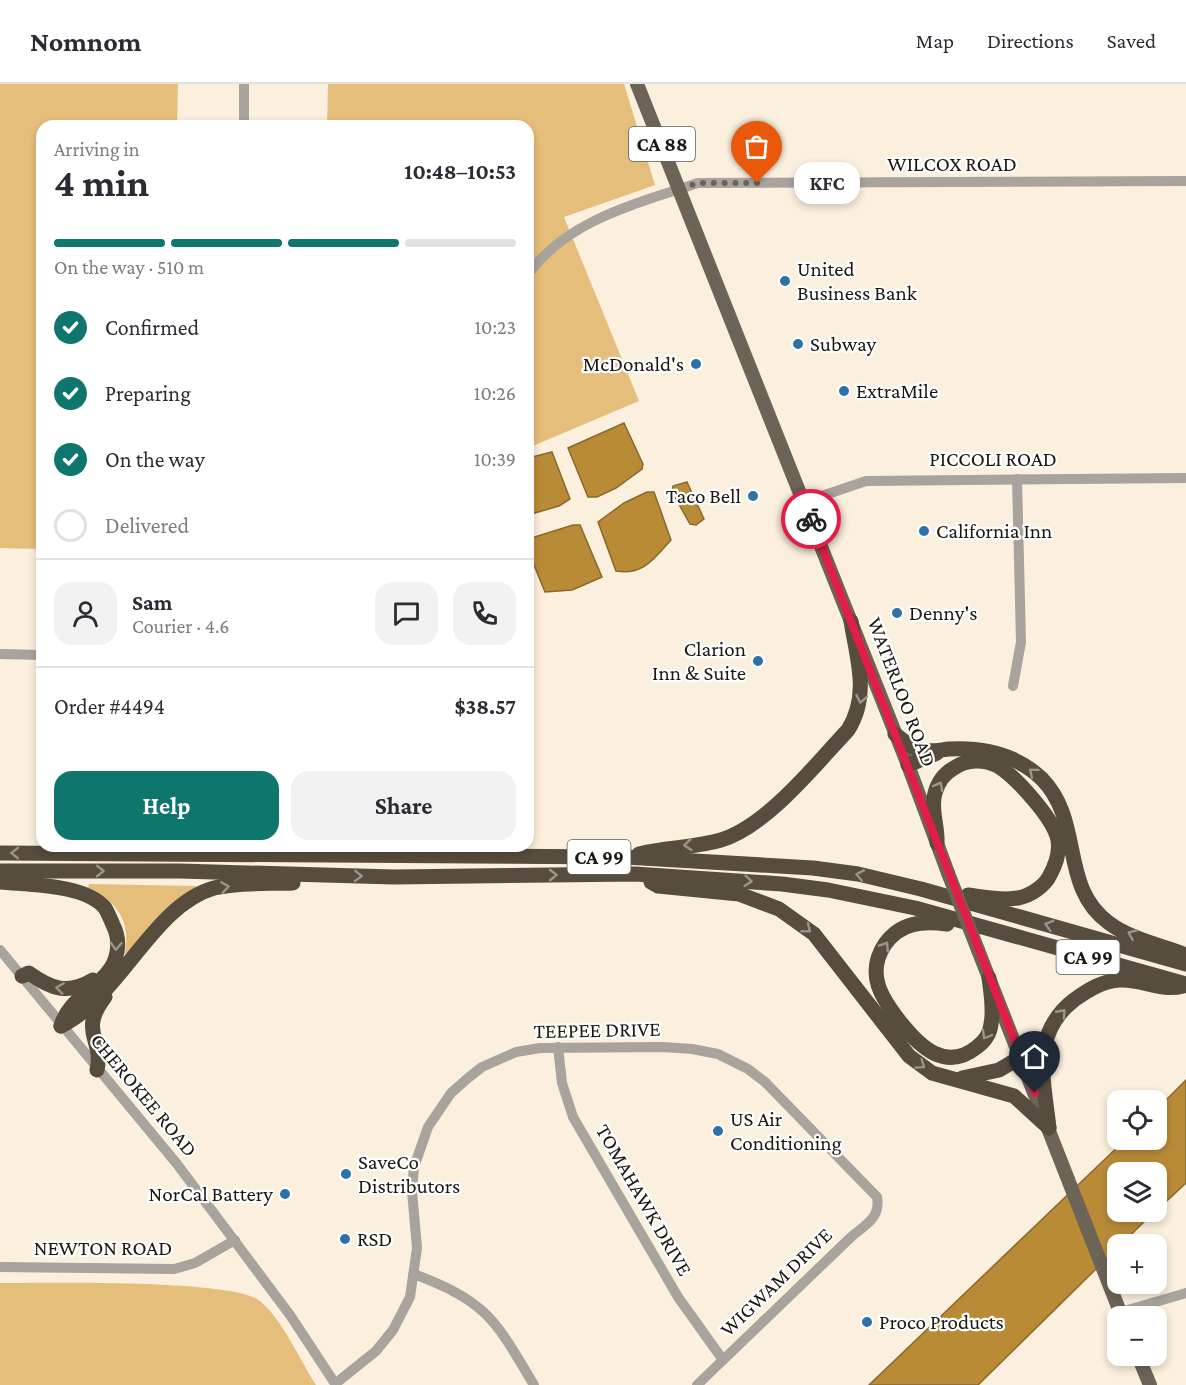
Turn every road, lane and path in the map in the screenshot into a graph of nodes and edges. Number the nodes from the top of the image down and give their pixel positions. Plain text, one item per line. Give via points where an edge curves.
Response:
1 (244, 84) edge
2 (638, 84) edge
3 (244, 120) edge
4 (1186, 181) edge
5 (680, 189) junction
6 (534, 267) edge
7 (1186, 478) edge
8 (1017, 479) junction
9 (804, 502) junction
10 (851, 621) junction
11 (0, 654) edge
12 (36, 655) edge
13 (1013, 686) dead end
14 (895, 734) junction
15 (945, 749) junction
16 (908, 765) junction
17 (937, 843) junction
18 (0, 853) edge
19 (626, 857) junction
20 (0, 871) edge
21 (317, 874) junction
22 (635, 874) junction
23 (0, 882) edge
24 (921, 890) junction
25 (991, 929) junction
26 (0, 950) edge
27 (1186, 956) edge
28 (1186, 964) edge
29 (22, 976) junction
30 (989, 978) junction
31 (106, 982) junction
32 (1186, 985) edge
33 (62, 1026) junction
34 (558, 1047) junction
35 (1021, 1058) junction
36 (97, 1070) junction
37 (956, 1079) junction
38 (1048, 1128) junction
39 (879, 1207) joint
40 (235, 1240) junction
41 (0, 1268) edge
42 (414, 1274) junction
43 (1186, 1293) edge
44 (1118, 1306) edge
45 (1148, 1306) edge
46 (723, 1360) junction
47 (1142, 1366) edge
48 (335, 1384) edge
49 (534, 1385) edge
50 (697, 1385) edge
51 (1150, 1385) edge

1 - 3 street
2 - 5 main road, WATERLOO ROAD / CA 88
4 - 5 street, WILCOX ROAD via 698,183
5 - 6 street, WILCOX ROAD via 585,224 552,247
5 - 9 main road, WATERLOO ROAD / CA 88
7 - 8 street, PICCOLI ROAD
8 - 9 street, PICCOLI ROAD via 866,481
8 - 13 street via 1021,642
9 - 10 main road, WATERLOO ROAD / CA 88
10 - 14 main road, WATERLOO ROAD / CA 88
10 -> 19 highway via 863,689 858,712 848,730 768,811 740,831 722,840
11 - 12 street
14 - 15 highway via 917,749
14 - 16 main road, WATERLOO ROAD / CA 88
15 - 16 highway
27 -> 15 highway via 1111,925 1094,910 1078,882 1060,804 1043,780 1024,764 993,752
16 - 17 main road, WATERLOO ROAD / CA 88
17 -> 24 highway via 933,806 939,782 963,762 974,761 997,766 1008,774 1052,822 1058,857 1048,879 1034,892 1019,898
17 - 30 main road, WATERLOO ROAD / CA 88, bridge
19 -> 18 highway, CA 99
24 -> 19 highway, CA 99 via 858,874 813,868
20 -> 21 highway, CA 99
21 -> 22 highway, CA 99
31 -> 21 highway via 173,912 193,898 221,887 305,883
22 -> 25 highway, CA 99 via 828,890
22 -> 37 highway via 658,886 739,894 779,909 814,934 909,1056 932,1073
23 -> 31 highway via 77,891 105,908 116,930 118,950
28 -> 24 highway, CA 99
30 -> 25 highway via 993,1013 987,1038 967,1053 947,1058 930,1053 915,1041 883,1000 876,971 887,942 910,924
25 - 32 highway, CA 99
26 - 29 street, CHEROKEE ROAD
31 -> 29 highway via 60,990 46,986 29,973
29 - 33 street, CHEROKEE ROAD
30 - 35 main road, WATERLOO ROAD / CA 88
31 - 33 highway via 66,1011
31 - 36 highway via 93,1022 92,1036 100,1056
38 -> 32 highway via 1041,1054 1061,1012 1085,992 1113,981 1136,981 1169,990
33 - 36 street, CHEROKEE ROAD
34 - 39 street, TEEPEE DRIVE via 692,1048 737,1063 765,1083 874,1192
34 - 42 street, TEEPEE DRIVE via 516,1052 482,1067 436,1111 414,1167
34 - 46 street, TOMAHAWK DRIVE via 562,1083 573,1117 678,1297
35 - 37 highway via 999,1070
35 - 38 main road, WATERLOO ROAD
36 - 40 street, CHEROKEE ROAD via 154,1135
37 - 38 highway via 1014,1096
38 - 44 main road, WATERLOO ROAD
39 - 46 street, WIGWAM DRIVE via 873,1219
40 - 41 street, NEWTON ROAD via 195,1263 174,1269
40 - 48 street, CHEROKEE ROAD via 291,1315
42 - 48 street, TEEPEE DRIVE via 410,1296 393,1330 376,1352
42 - 49 street via 449,1288 483,1309 499,1327
43 - 45 street
46 - 50 street, WIGWAM DRIVE
47 - 51 main road

